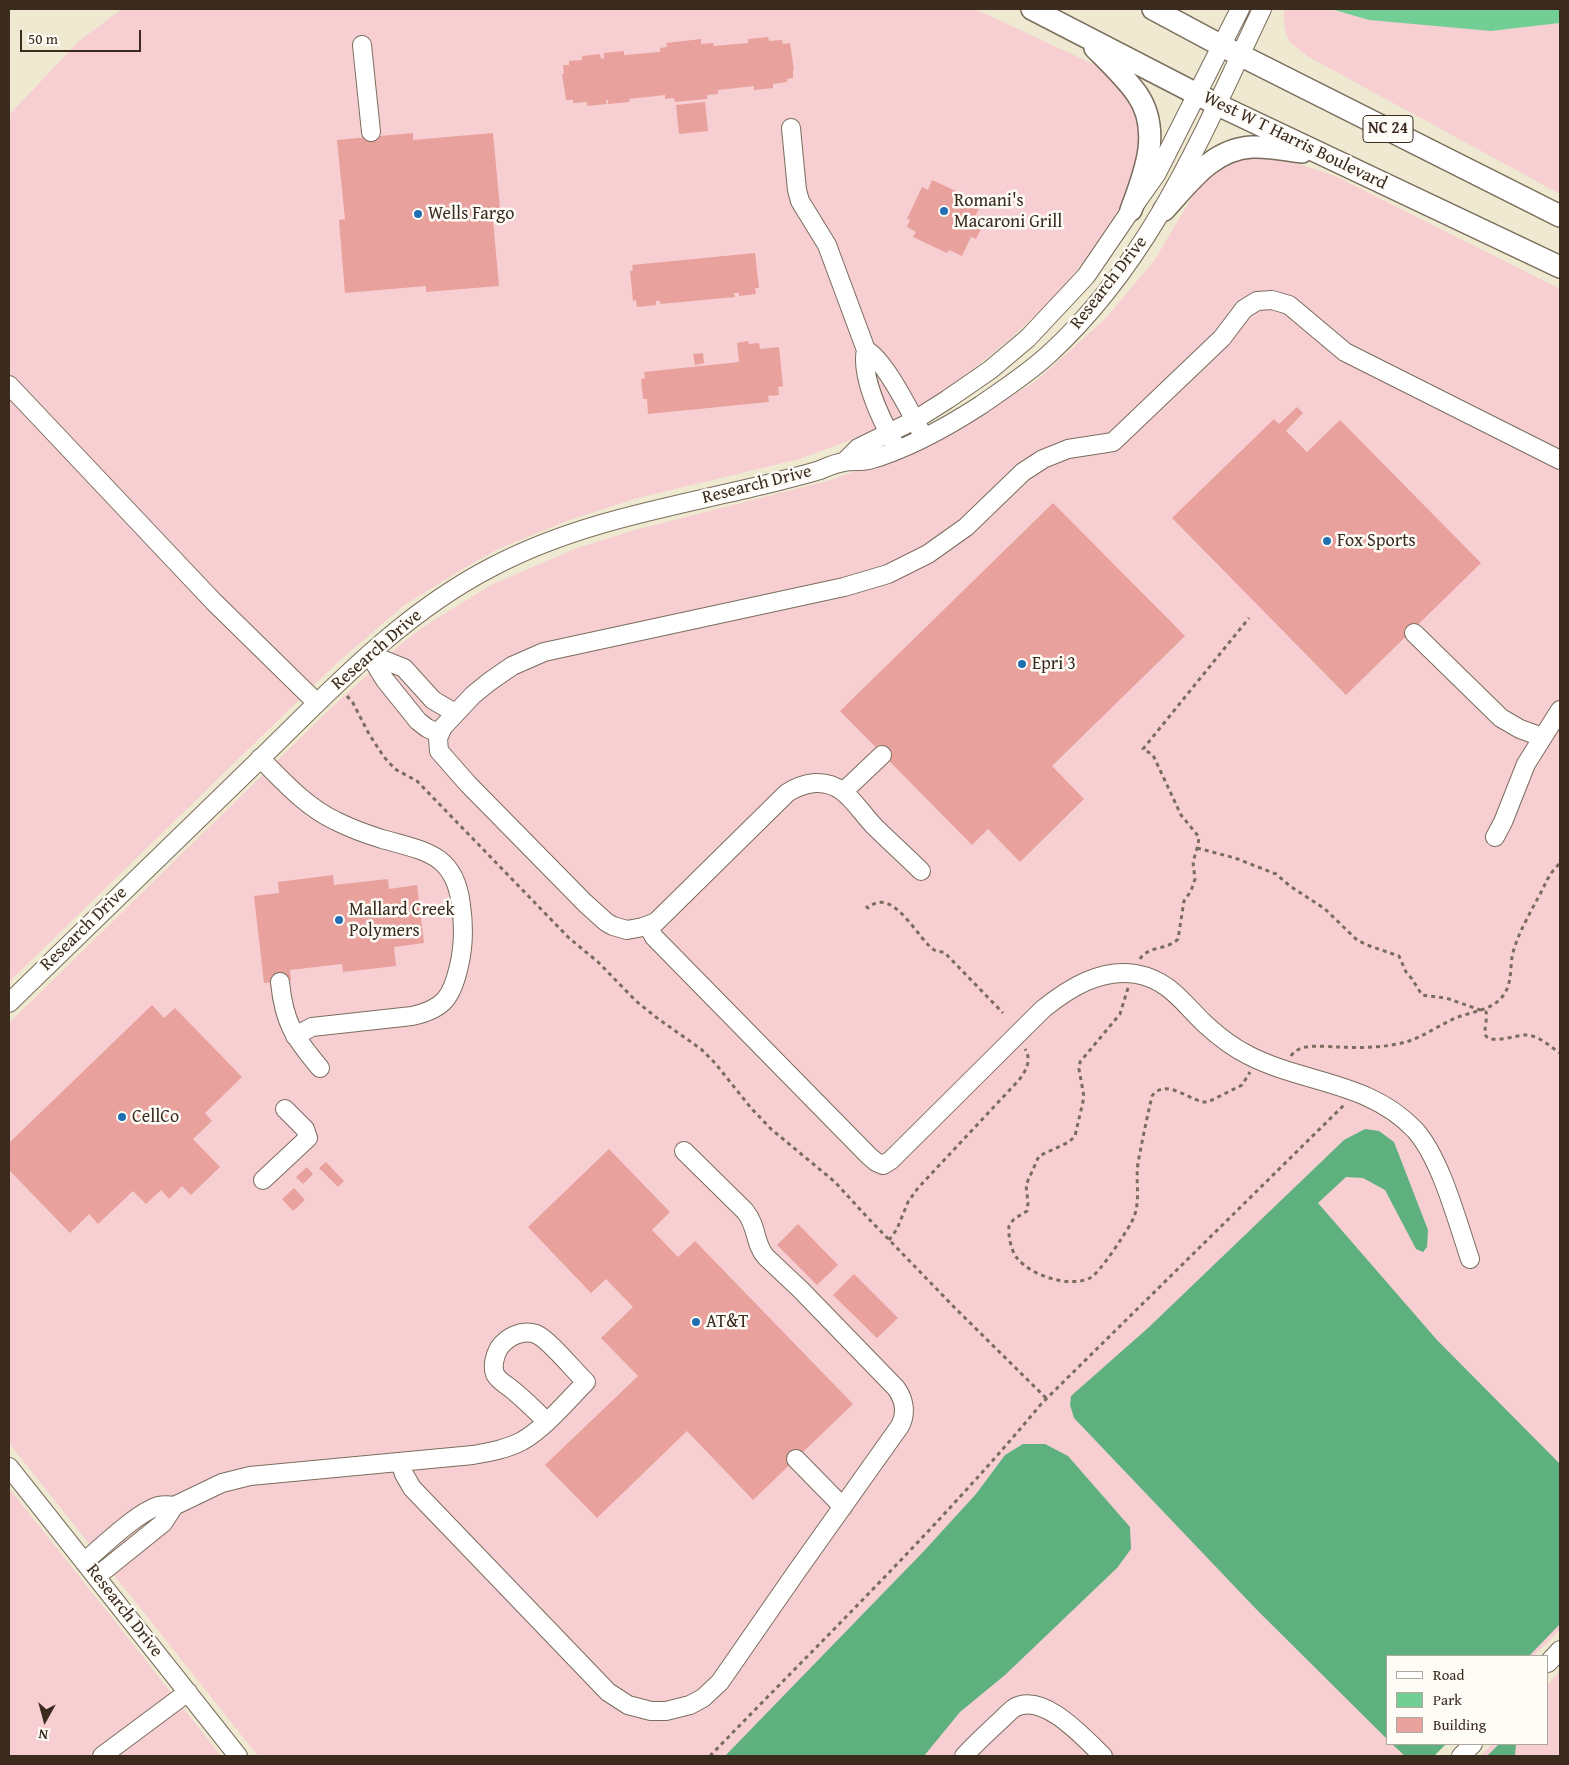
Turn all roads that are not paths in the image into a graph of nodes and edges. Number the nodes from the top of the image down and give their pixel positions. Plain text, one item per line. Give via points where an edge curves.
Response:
1 (1032, 9) edge
2 (1153, 9) edge
3 (1240, 9) edge
4 (1262, 9) edge
5 (1082, 35) junction
6 (362, 45) dead end
7 (1231, 51) junction
8 (1197, 94) junction
9 (1218, 105) junction
10 (790, 128) dead end
11 (371, 132) dead end
12 (1322, 154) junction
13 (1131, 210) junction
14 (1164, 210) junction
15 (1560, 216) edge
16 (1560, 267) edge
17 (866, 350) junction
18 (9, 385) edge
19 (915, 420) junction
20 (924, 437) junction
21 (893, 442) junction
22 (1560, 460) edge
23 (1414, 633) dead end
24 (369, 654) junction
25 (317, 702) junction
26 (1560, 710) edge
27 (455, 713) junction
28 (440, 734) junction
29 (1542, 737) junction
30 (882, 755) dead end
31 (260, 758) junction
32 (844, 791) junction
33 (1495, 837) dead end
34 (922, 871) dead end
35 (648, 926) junction
36 (280, 982) dead end
37 (9, 1003) edge
38 (295, 1036) junction
39 (320, 1068) dead end
40 (285, 1109) dead end
41 (684, 1151) dead end
42 (263, 1180) dead end
43 (1470, 1258) dead end
44 (546, 1421) junction
45 (796, 1459) dead end
46 (400, 1462) junction
47 (9, 1467) edge
48 (174, 1506) junction
49 (843, 1506) junction
50 (84, 1562) junction
51 (96, 1577) junction
52 (1560, 1650) edge
53 (1549, 1662) edge
54 (188, 1692) junction
55 (1472, 1745) edge
56 (102, 1756) edge
57 (238, 1756) edge
58 (964, 1756) edge
59 (1102, 1756) edge
60 (1461, 1756) edge

1 - 5 main road, West W T Harris Boulevard
2 - 7 main road, NC 24
3 - 7 street
4 - 7 street
5 - 8 main road, West W T Harris Boulevard
5 - 13 main road via 1123,76 1146,112 1150,148
6 - 11 street
7 - 8 street, Research Drive
7 - 9 street, Research Drive
7 - 15 main road, NC 24
8 - 9 main road, West W T Harris Boulevard
8 - 13 street, Research Drive via 1157,173
9 - 12 main road, West W T Harris Boulevard
9 - 14 street, Research Drive
10 - 17 street via 800,201 827,245
12 - 14 main road via 1253,146 1235,149 1207,165
12 - 16 main road, West W T Harris Boulevard
13 - 19 street, Research Drive via 1086,276 1028,338 990,370
14 - 20 street, Research Drive via 1110,288 1047,356 1005,389
17 - 19 street via 875,355
17 - 21 street via 872,394 880,419
18 - 25 street via 214,601
19 - 20 street
19 - 21 street, Research Drive
20 - 21 street, Research Drive
21 - 24 street, Research Drive via 863,462 844,462 614,520 539,544 447,593 404,623
22 - 27 street via 1345,352 1289,305 1272,300 1257,301 1244,309 1222,338 1113,442 1068,449 1042,459 1023,472 966,527 911,563 844,587 544,652 512,666
23 - 29 street via 1501,718
24 - 25 street, Research Drive
24 - 27 street via 408,672 433,700
24 - 28 street via 418,721
25 - 31 street, Research Drive
26 - 29 street
27 - 28 street
28 - 35 street via 438,748 443,757 585,903 613,926 628,930
29 - 33 street via 1526,764
30 - 32 street
31 - 37 street, Research Drive
31 - 38 street via 309,804 335,821 436,856 451,873 460,894 464,924 462,955 451,992 441,1004 412,1016 312,1028
32 - 34 street
32 - 35 street via 822,782 804,784 790,791
35 - 43 street via 654,937 880,1164 886,1164 1054,1000 1076,985 1104,976 1130,974 1163,983 1217,1034 1246,1054 1277,1068 1362,1094 1408,1123 1424,1142 1437,1166
36 - 38 street via 283,1010
38 - 39 street
40 - 42 street via 305,1129 308,1138
41 - 49 street via 746,1211 766,1257 901,1394 904,1419
44 - 44 street via 586,1382 538,1335 527,1332 512,1336 495,1356 496,1375
44 - 46 street via 523,1440 502,1449
45 - 49 street
46 - 48 street via 250,1476 222,1483
46 - 49 street via 412,1488 582,1666 619,1700 651,1711 690,1705 720,1682
47 - 50 street, Research Drive
48 - 50 street via 166,1505 149,1511
48 - 51 street via 163,1523
50 - 51 street, Research Drive
51 - 54 street, Research Drive
52 - 53 street
54 - 56 street
54 - 57 street, Research Drive
55 - 60 street
58 - 59 street via 1014,1708 1026,1704 1053,1712

